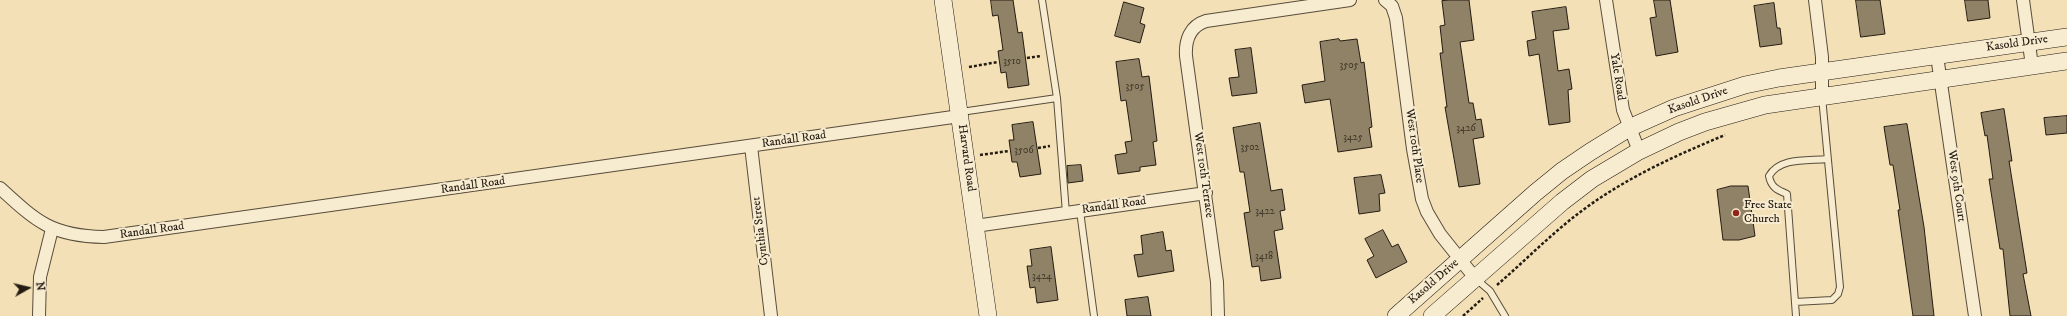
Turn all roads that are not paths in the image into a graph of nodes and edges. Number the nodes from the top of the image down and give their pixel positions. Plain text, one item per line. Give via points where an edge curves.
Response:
1 (946, 0) edge
2 (1042, 0) edge
3 (1350, 0) edge
4 (1606, 0) edge
5 (1815, 0) edge
6 (2023, 0) edge
7 (1386, 1) edge
8 (2067, 37) edge
9 (2029, 43) junction
10 (1937, 56) junction
11 (2067, 61) edge
12 (2032, 66) junction
13 (1822, 72) junction
14 (1940, 79) junction
15 (1822, 96) junction
16 (1056, 98) junction
17 (960, 114) junction
18 (1629, 128) junction
19 (751, 146) junction
20 (1639, 151) junction
21 (1827, 159) junction
22 (0, 188) edge
23 (1206, 193) junction
24 (1080, 211) junction
25 (1066, 213) junction
26 (975, 226) junction
27 (52, 229) junction
28 (1460, 260) junction
29 (1475, 278) junction
30 (1795, 302) junction
31 (39, 316) edge
32 (771, 316) edge
33 (988, 316) edge
34 (1094, 316) edge
35 (1218, 316) edge
36 (1396, 316) edge
37 (1432, 316) edge
38 (1505, 316) edge
39 (1796, 316) edge
40 (1975, 316) edge

1 - 17 main road, Harvard Road
2 - 16 lane
3 - 23 street, West 10th Terrace via 1206,21 1197,25 1189,34 1186,56
4 - 18 street, Yale Road via 1618,87
5 - 13 street via 1822,49
6 - 9 street
7 - 28 street, West 10th Place via 1393,8 1396,18 1422,199 1434,224
8 - 9 main road, Kasold Drive
9 - 10 main road, Kasold Drive
9 - 12 street
10 - 13 main road, Kasold Drive
10 - 14 street, West 9th Court
11 - 12 main road, Kasold Drive
12 - 14 main road, Kasold Drive
13 - 15 street
13 - 18 main road, Kasold Drive via 1745,85 1674,108
14 - 15 main road, Kasold Drive
14 - 40 street, West 9th Court
15 - 20 main road, Kasold Drive via 1765,105 1730,114 1679,132
15 - 21 lane
16 - 17 lane
16 - 25 lane
17 - 19 street, Randall Road
17 - 26 main road, Harvard Road
18 - 20 street, Yale Road
18 - 28 main road, Kasold Drive via 1562,171
19 - 27 street, Randall Road via 134,234 86,237
19 - 32 street, Cynthia Street
20 - 29 main road, Kasold Drive via 1592,179 1562,202
21 - 30 lane via 1840,287 1832,300
21 - 30 lane via 1781,164 1774,168 1769,176 1777,190 1787,194
22 - 27 street, Randall Road via 34,219
23 - 24 street, Randall Road
23 - 35 street, West 10th Terrace via 1217,282
24 - 25 street, Randall Road
24 - 34 lane
25 - 26 street, Randall Road
26 - 33 main road, Harvard Road
27 - 31 street via 40,277
28 - 29 street, West 10th Place
28 - 36 main road, Kasold Drive
29 - 37 main road, Kasold Drive
29 - 38 lane via 1490,292
30 - 39 lane

